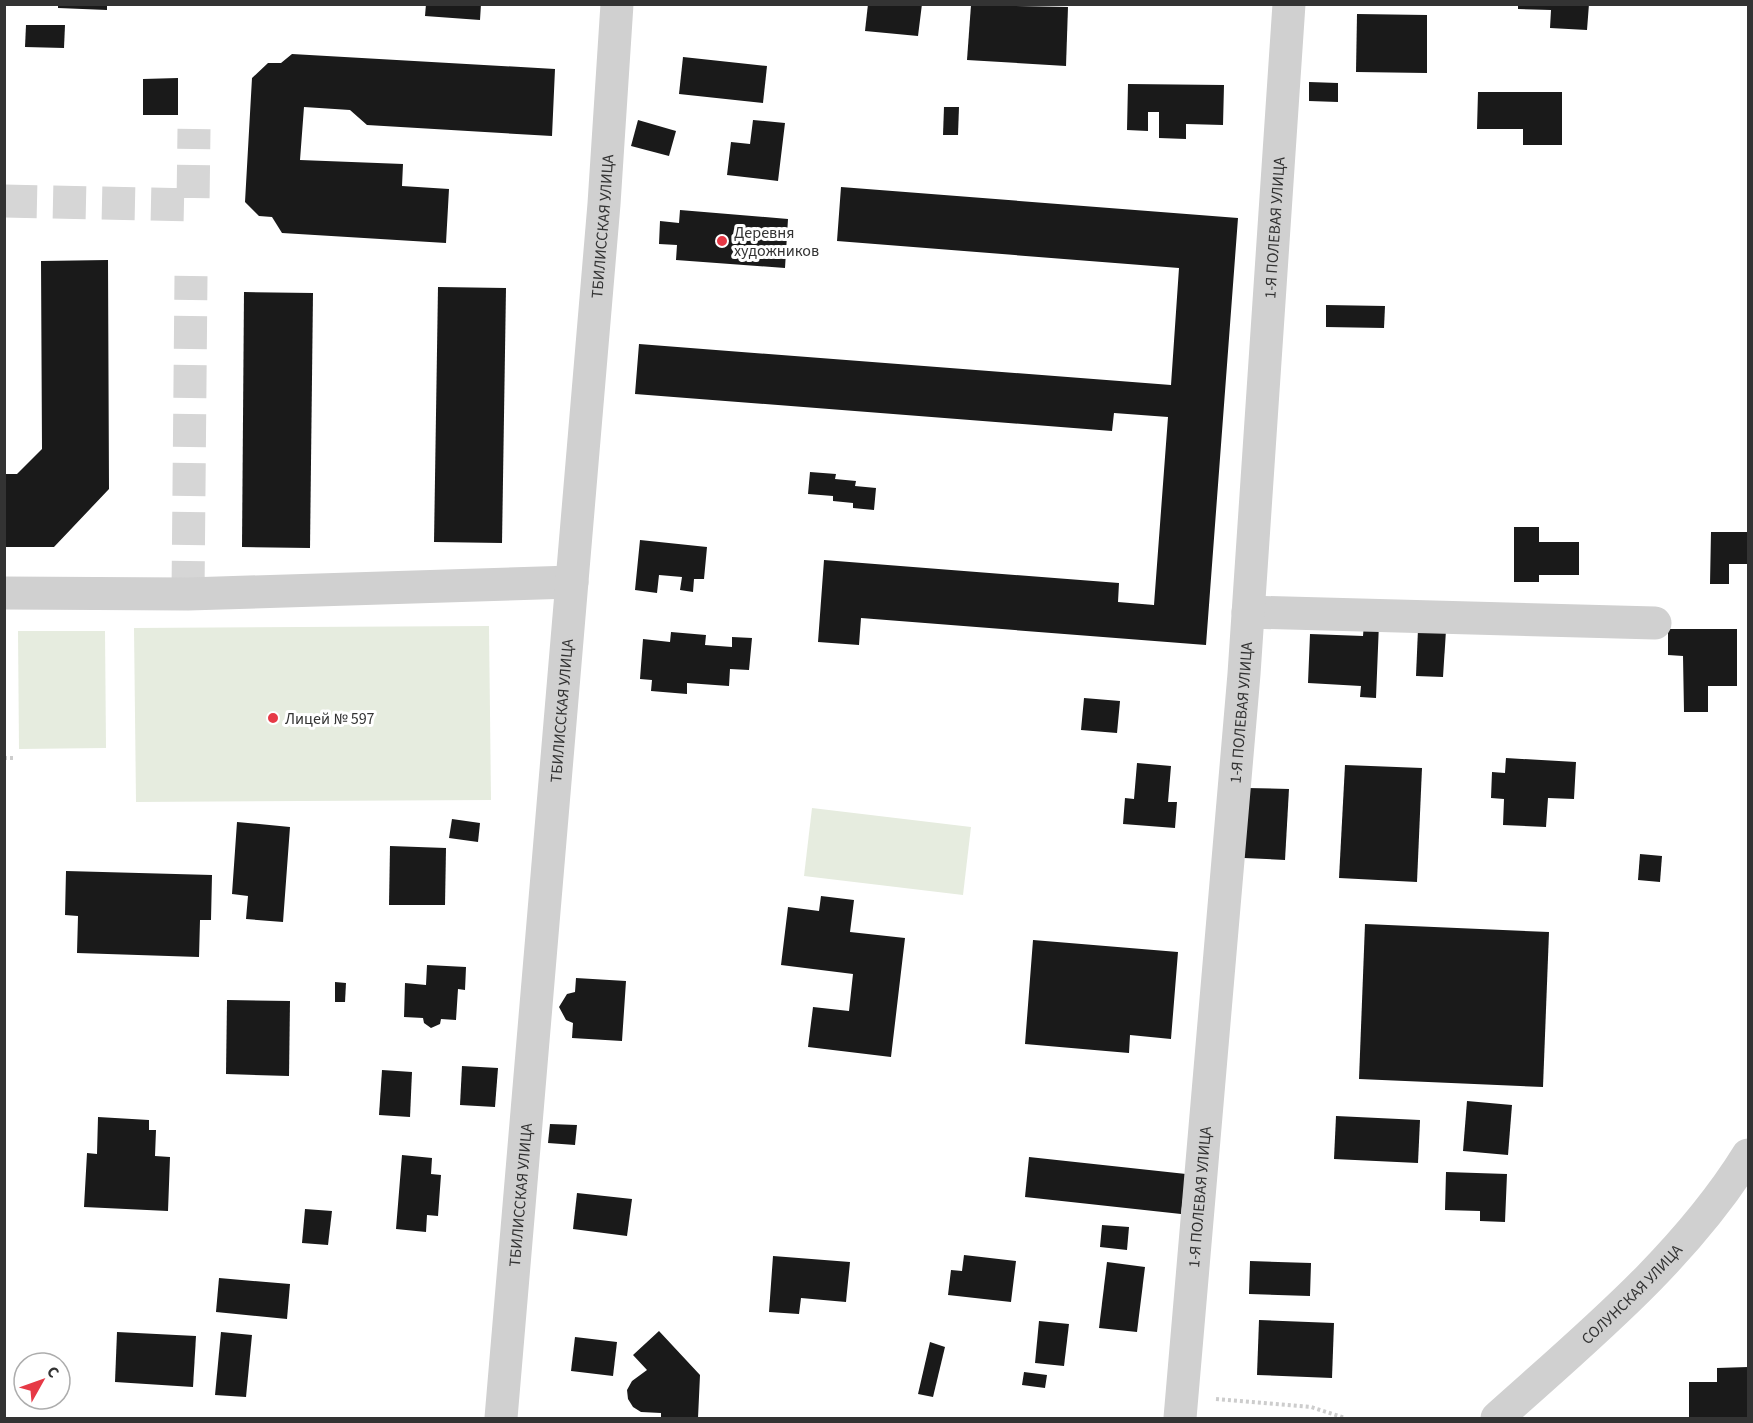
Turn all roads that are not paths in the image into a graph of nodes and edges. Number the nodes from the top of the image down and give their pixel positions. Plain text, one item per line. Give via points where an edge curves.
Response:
1 (617, 4) edge
2 (1289, 4) edge
3 (572, 582) junction
4 (4, 593) edge
5 (1248, 612) junction
6 (1655, 623) dead end
7 (1749, 1155) edge
8 (1181, 1407) edge
9 (501, 1419) edge
10 (1497, 1419) edge

1 - 3 street, ТБИЛИССКАЯ УЛИЦА
2 - 5 street, 1-Я ПОЛЕВАЯ УЛИЦА
3 - 4 street via 212,593
3 - 9 street, ТБИЛИССКАЯ УЛИЦА
5 - 6 street
5 - 8 street, 1-Я ПОЛЕВАЯ УЛИЦА
7 - 10 street, СОЛУНСКАЯ УЛИЦА via 1690,1232 1619,1308

